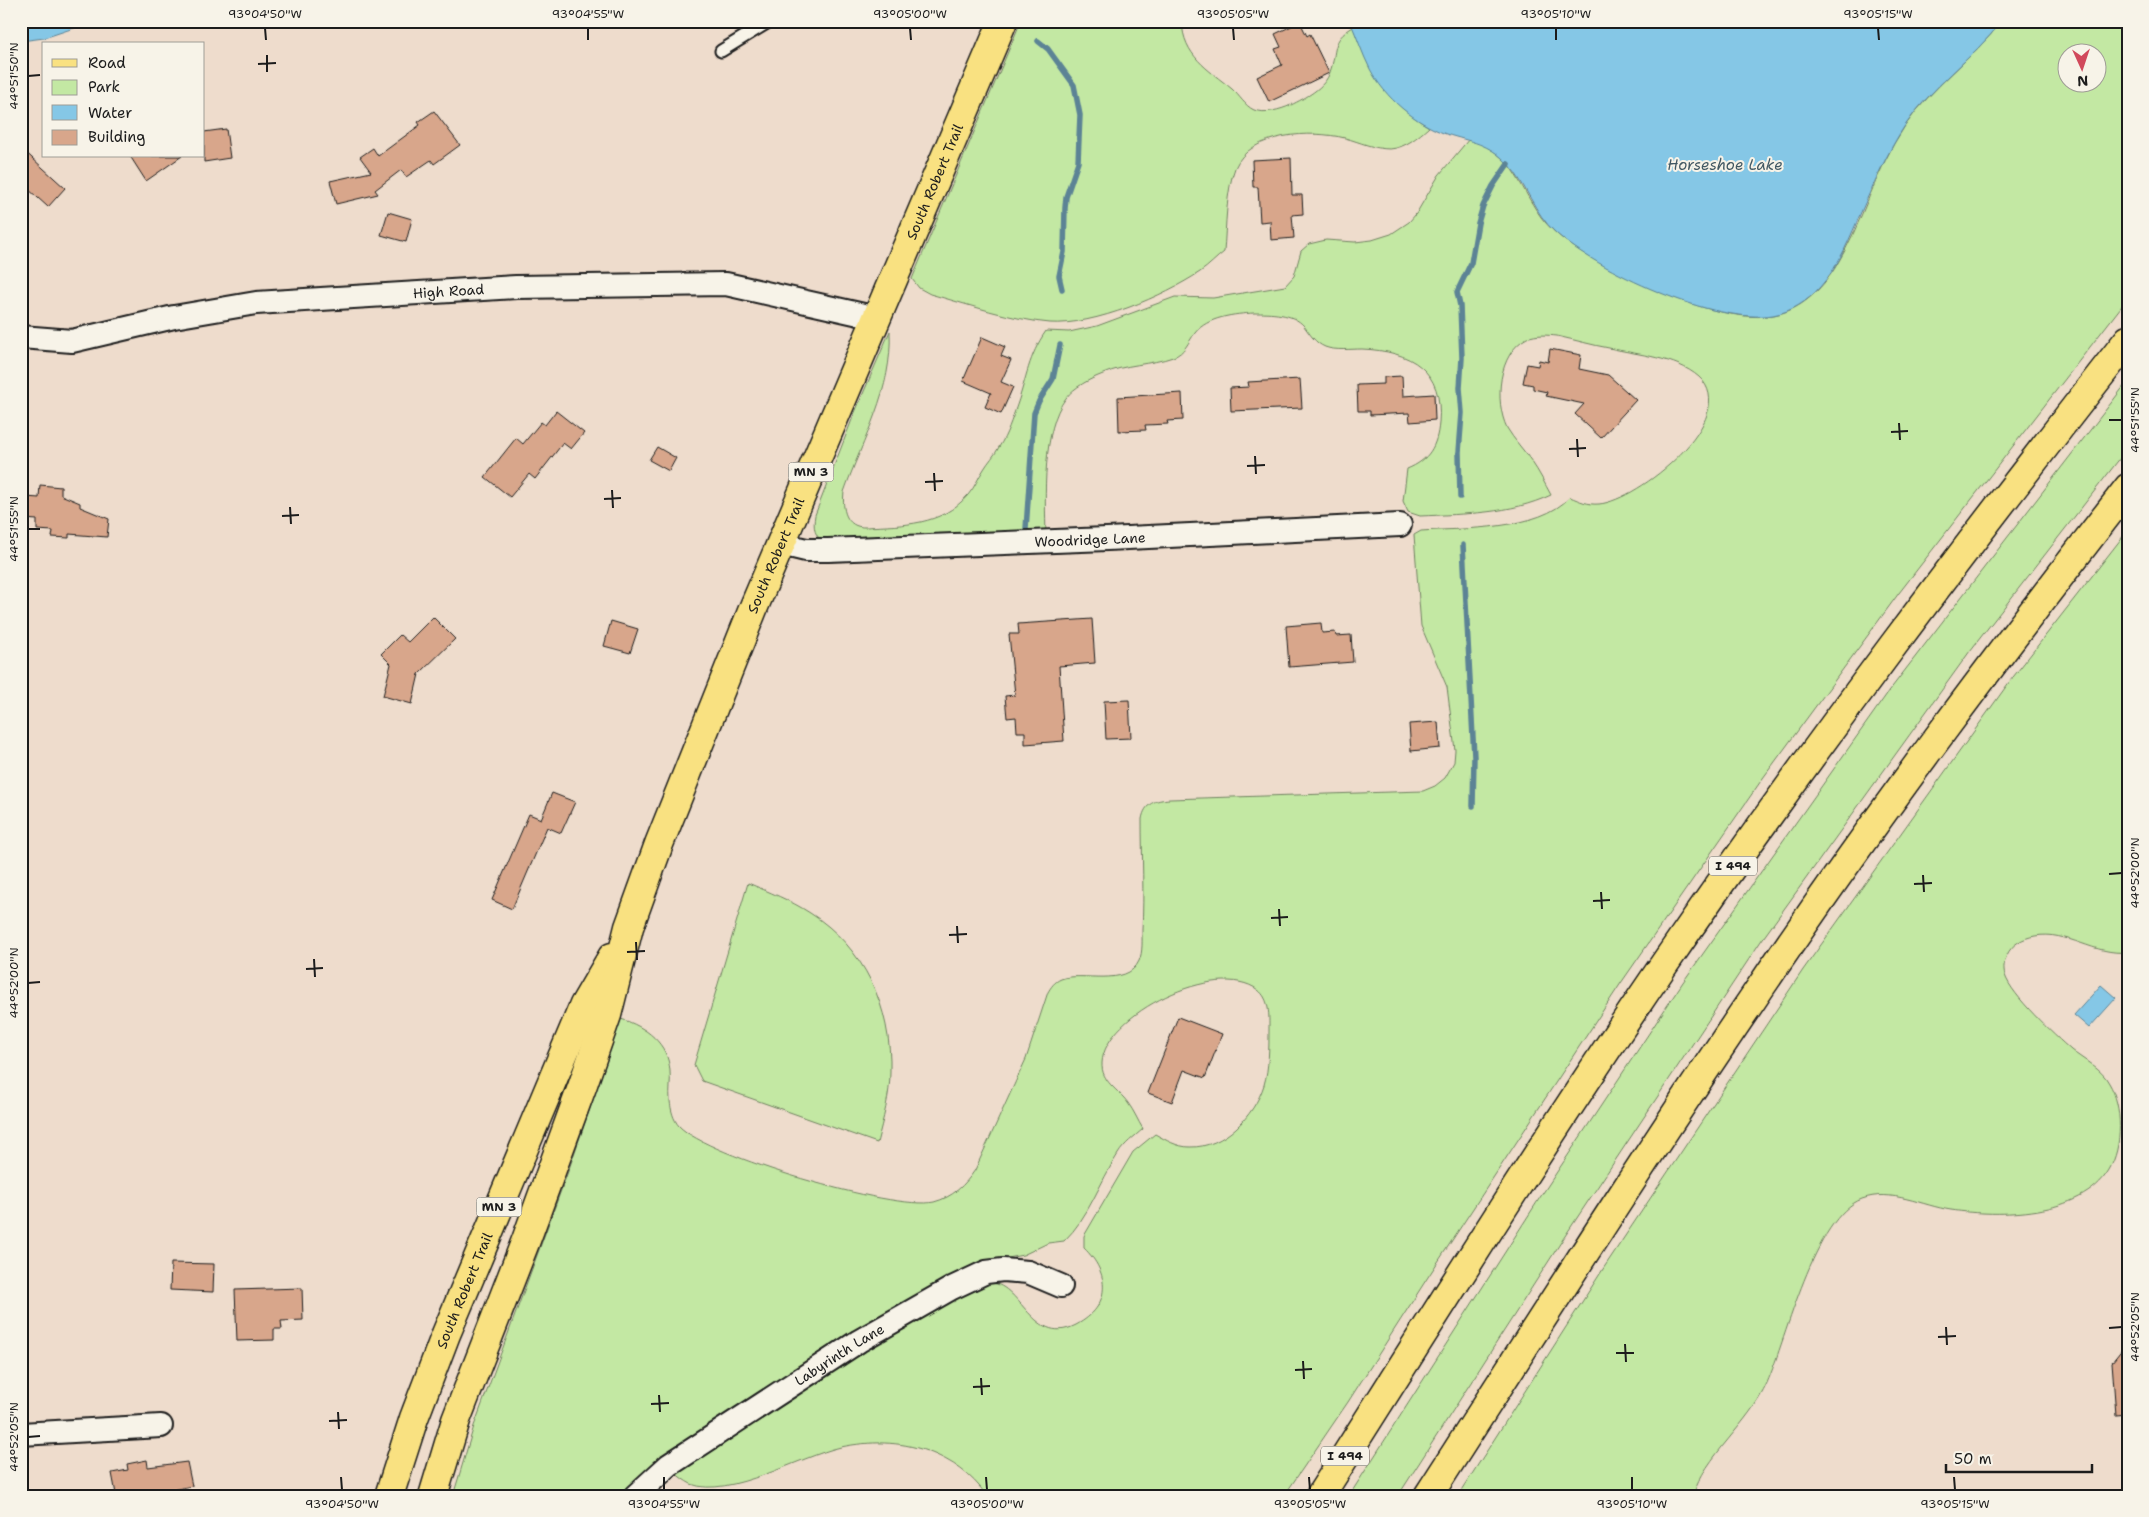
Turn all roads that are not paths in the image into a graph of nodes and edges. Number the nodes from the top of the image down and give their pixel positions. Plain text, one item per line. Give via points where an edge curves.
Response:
1 (770, 21) edge
2 (1003, 21) edge
3 (721, 51) dead end
4 (877, 318) junction
5 (21, 337) edge
6 (2128, 340) edge
7 (2128, 488) edge
8 (1400, 524) dead end
9 (781, 544) junction
10 (629, 927) junction
11 (1061, 1286) dead end
12 (1370, 1416) junction
13 (161, 1426) dead end
14 (21, 1434) edge
15 (389, 1496) edge
16 (433, 1496) edge
17 (635, 1496) edge
18 (1308, 1496) edge
19 (1320, 1496) edge
20 (1428, 1496) edge

1 - 3 lane
2 - 4 main road, South Robert Trail / MN 3
4 - 5 street, High Road via 726,284 516,287 256,303 174,317 72,341
4 - 9 main road, South Robert Trail / MN 3
6 - 12 main road, I 494 via 1914,616 1746,848 1662,968
7 - 20 main road via 1980,680 1782,956 1584,1253
8 - 9 street, Woodridge Lane via 828,550 806,550
9 - 10 main road, South Robert Trail / MN 3 via 700,739
10 - 15 main road, South Robert Trail / MN 3 via 584,1005 507,1187 446,1334
10 - 16 main road, South Robert Trail / MN 3 via 607,1015 526,1240 459,1411
11 - 17 street, Labyrinth Lane via 1036,1274 1011,1269 986,1272 952,1288 859,1341 670,1465
12 - 18 main road
12 - 19 main road, I 494
13 - 14 street

